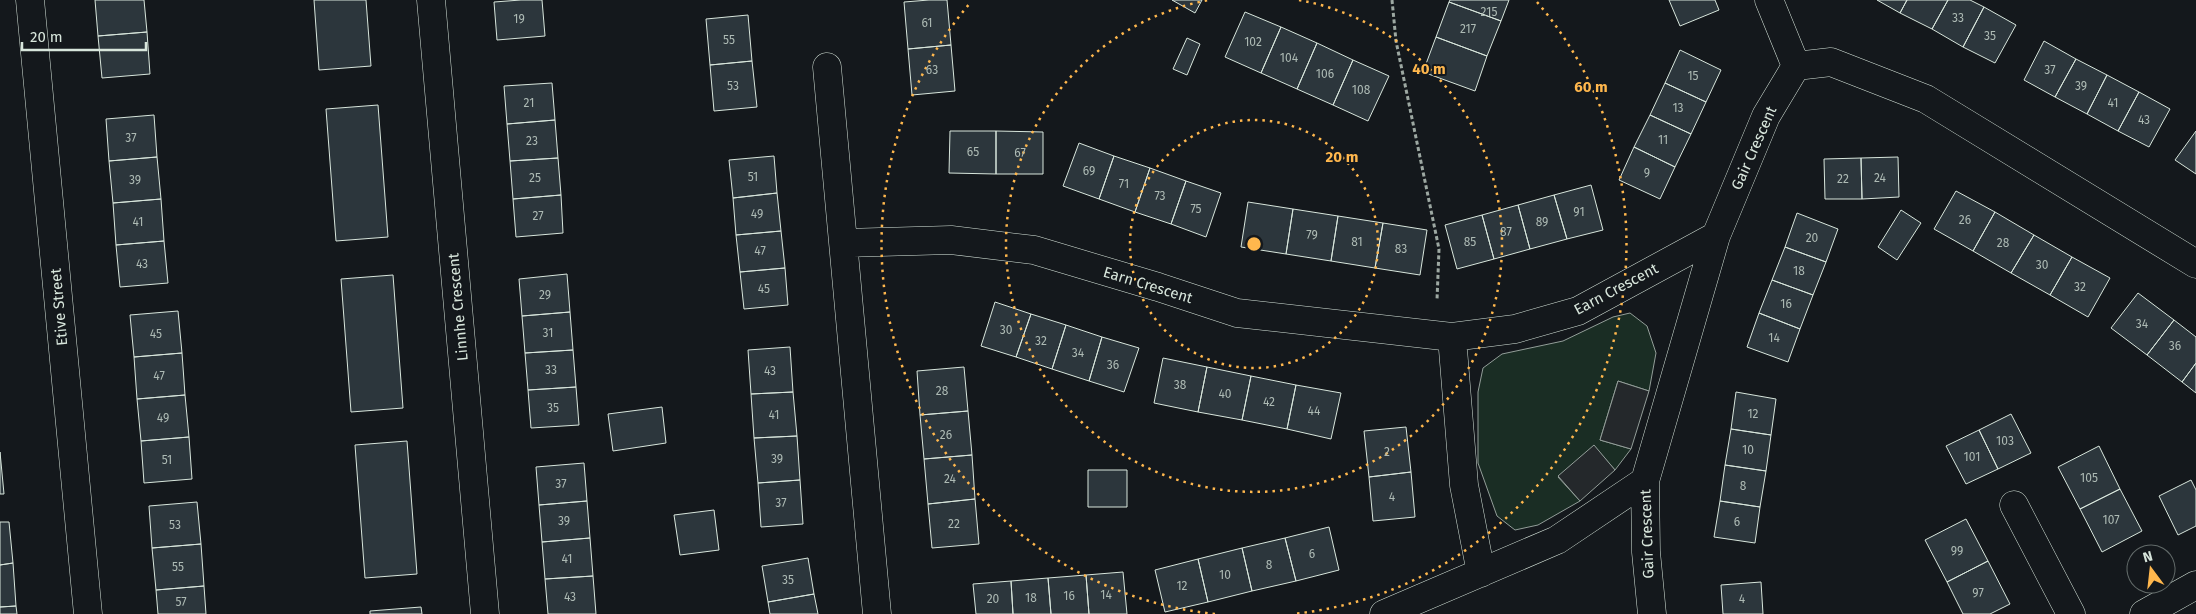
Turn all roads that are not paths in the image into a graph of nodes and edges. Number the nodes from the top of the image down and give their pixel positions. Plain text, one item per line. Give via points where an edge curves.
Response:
1 (30, 0) edge
2 (431, 0) edge
3 (1769, 0) edge
4 (1796, 66) junction
5 (827, 67) dead end
6 (1716, 236) junction
7 (844, 243) junction
8 (2196, 264) edge
9 (1444, 337) junction
10 (1645, 481) junction
11 (2014, 505) dead end
12 (1480, 573) junction
13 (2196, 585) edge
14 (88, 614) edge
15 (485, 614) edge
16 (876, 614) edge
17 (1384, 614) edge
18 (1652, 614) edge
19 (2071, 614) edge
20 (2144, 614) edge

1 - 14 street, Etive Street
2 - 15 street, Linnhe Crescent
3 - 4 street
4 - 6 street, Gair Crescent via 1766,116
4 - 8 street via 1831,62 1926,99
5 - 7 street
6 - 9 street, Earn Crescent via 1578,311 1515,329
6 - 10 street, Gair Crescent
7 - 9 street, Earn Crescent via 951,240 1034,250 1237,313
7 - 16 street
9 - 12 street via 1464,485
10 - 12 street via 1557,540
10 - 18 street, Gair Crescent via 1646,552
11 - 19 street
12 - 17 street
13 - 20 street

